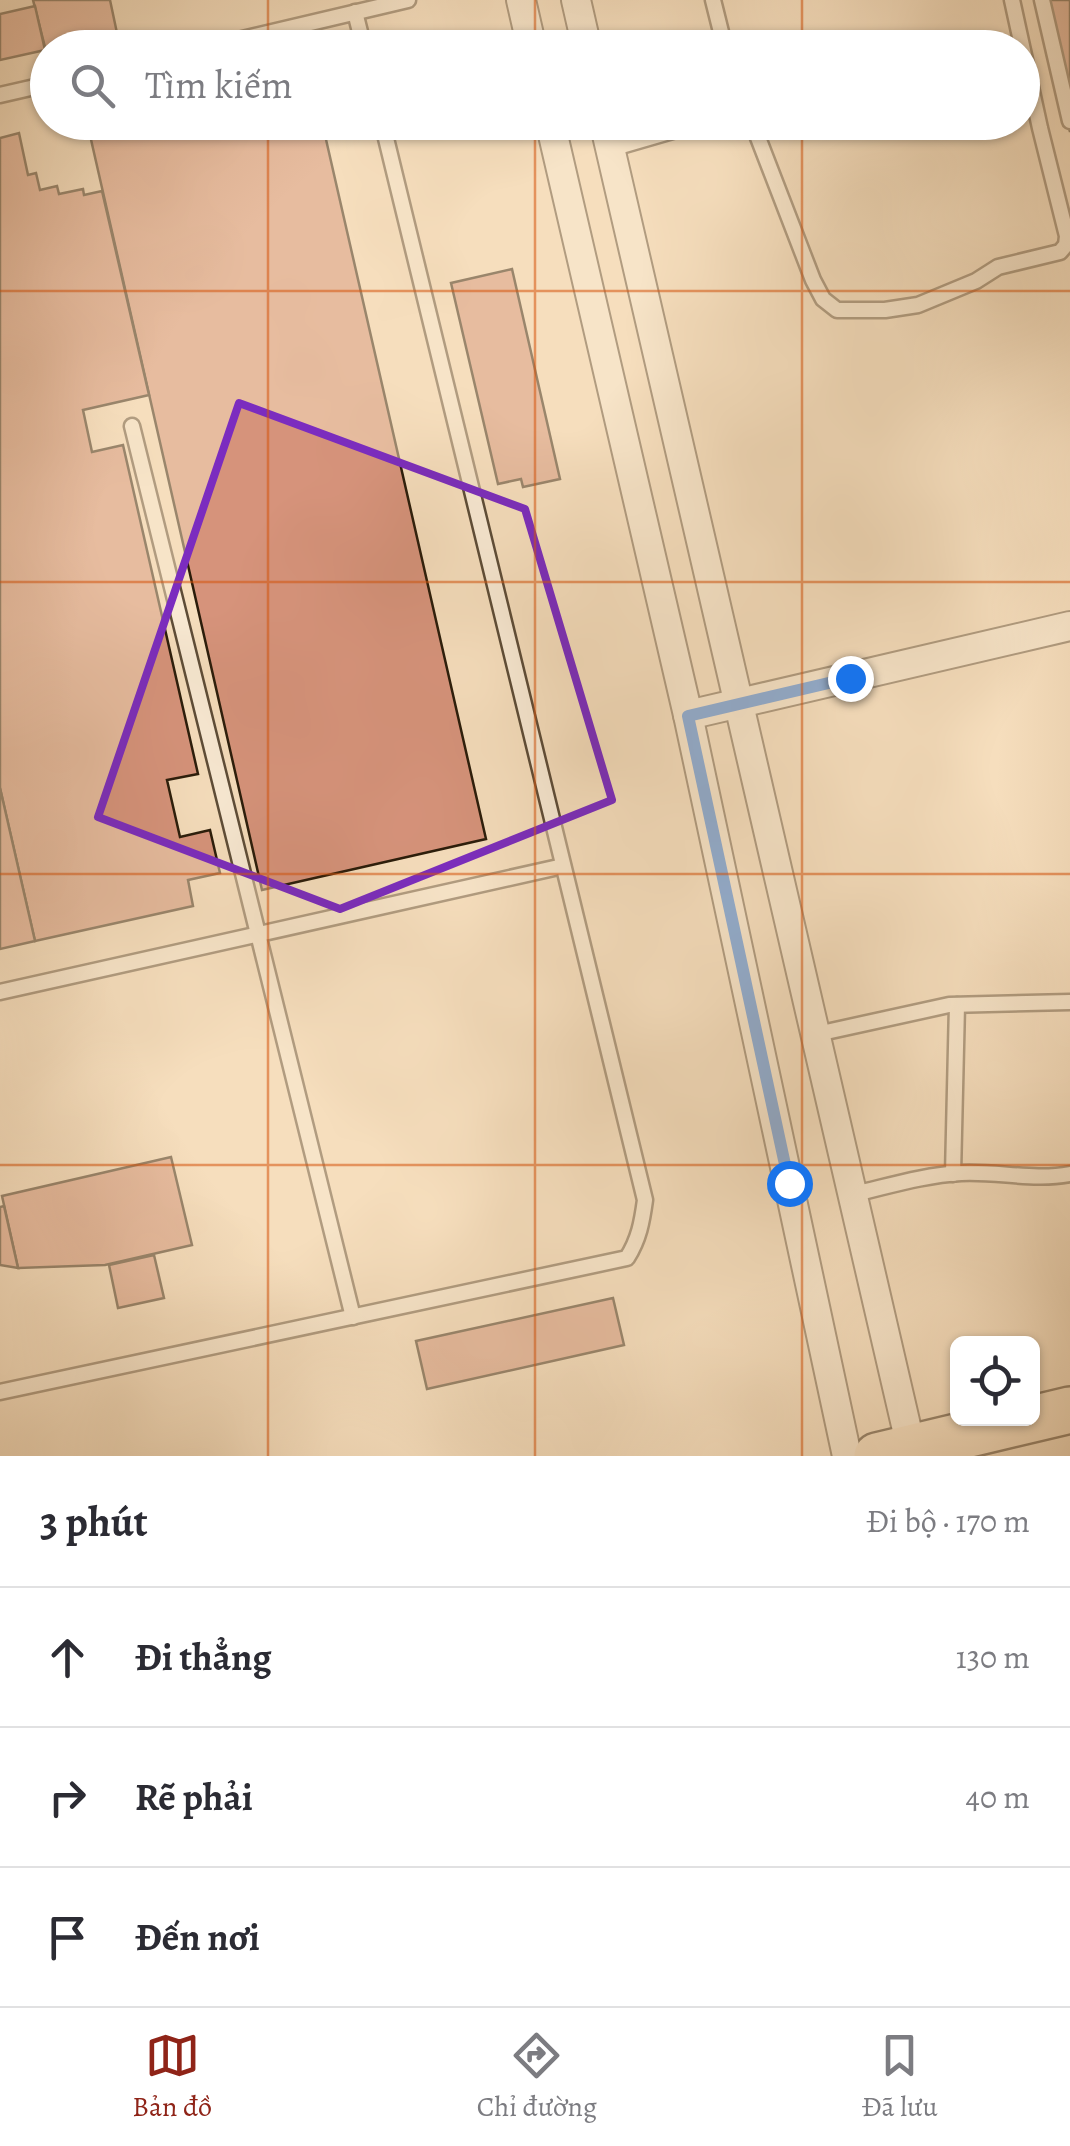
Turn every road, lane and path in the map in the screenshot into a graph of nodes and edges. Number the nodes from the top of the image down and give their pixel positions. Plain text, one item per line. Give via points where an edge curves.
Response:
1 (408, 0) edge
2 (521, 0) edge
3 (576, 0) edge
4 (713, 0) edge
5 (1012, 0) edge
6 (1042, 0) edge
7 (355, 12) junction
8 (280, 30) edge
9 (360, 30) edge
10 (528, 30) edge
11 (583, 30) edge
12 (720, 30) edge
13 (1019, 30) edge
14 (30, 88) edge
15 (0, 95) edge
16 (1070, 121) edge
17 (1040, 128) edge
18 (386, 140) edge
19 (554, 140) edge
20 (608, 140) edge
21 (759, 140) edge
22 (132, 426) dead end
23 (1070, 626) edge
24 (739, 704) junction
25 (688, 716) junction
26 (563, 866) junction
27 (258, 934) junction
28 (0, 992) edge
29 (1070, 1002) edge
30 (956, 1004) junction
31 (817, 1034) junction
32 (953, 1174) junction
33 (1070, 1174) edge
34 (854, 1194) junction
35 (352, 1317) junction
36 (0, 1392) edge
37 (1070, 1410) edge
38 (901, 1453) edge
39 (847, 1456) edge

1 - 7 lane
2 - 10 street
3 - 11 street
4 - 12 lane
5 - 13 lane
6 - 16 lane
7 - 8 lane
7 - 9 lane
14 - 15 lane
17 - 21 lane via 1066,245 998,267 918,305 886,310 837,310 823,299
18 - 26 lane
19 - 25 street
20 - 24 street
22 - 27 lane
23 - 24 street
24 - 25 street
24 - 31 street
25 - 39 street
26 - 27 lane
26 - 35 lane via 645,1200 635,1245 626,1258
27 - 28 lane
27 - 35 lane
29 - 30 lane
30 - 31 lane
30 - 32 lane
31 - 34 street
32 - 33 lane
32 - 34 lane
34 - 38 street
35 - 36 lane
37 - 38 main road

